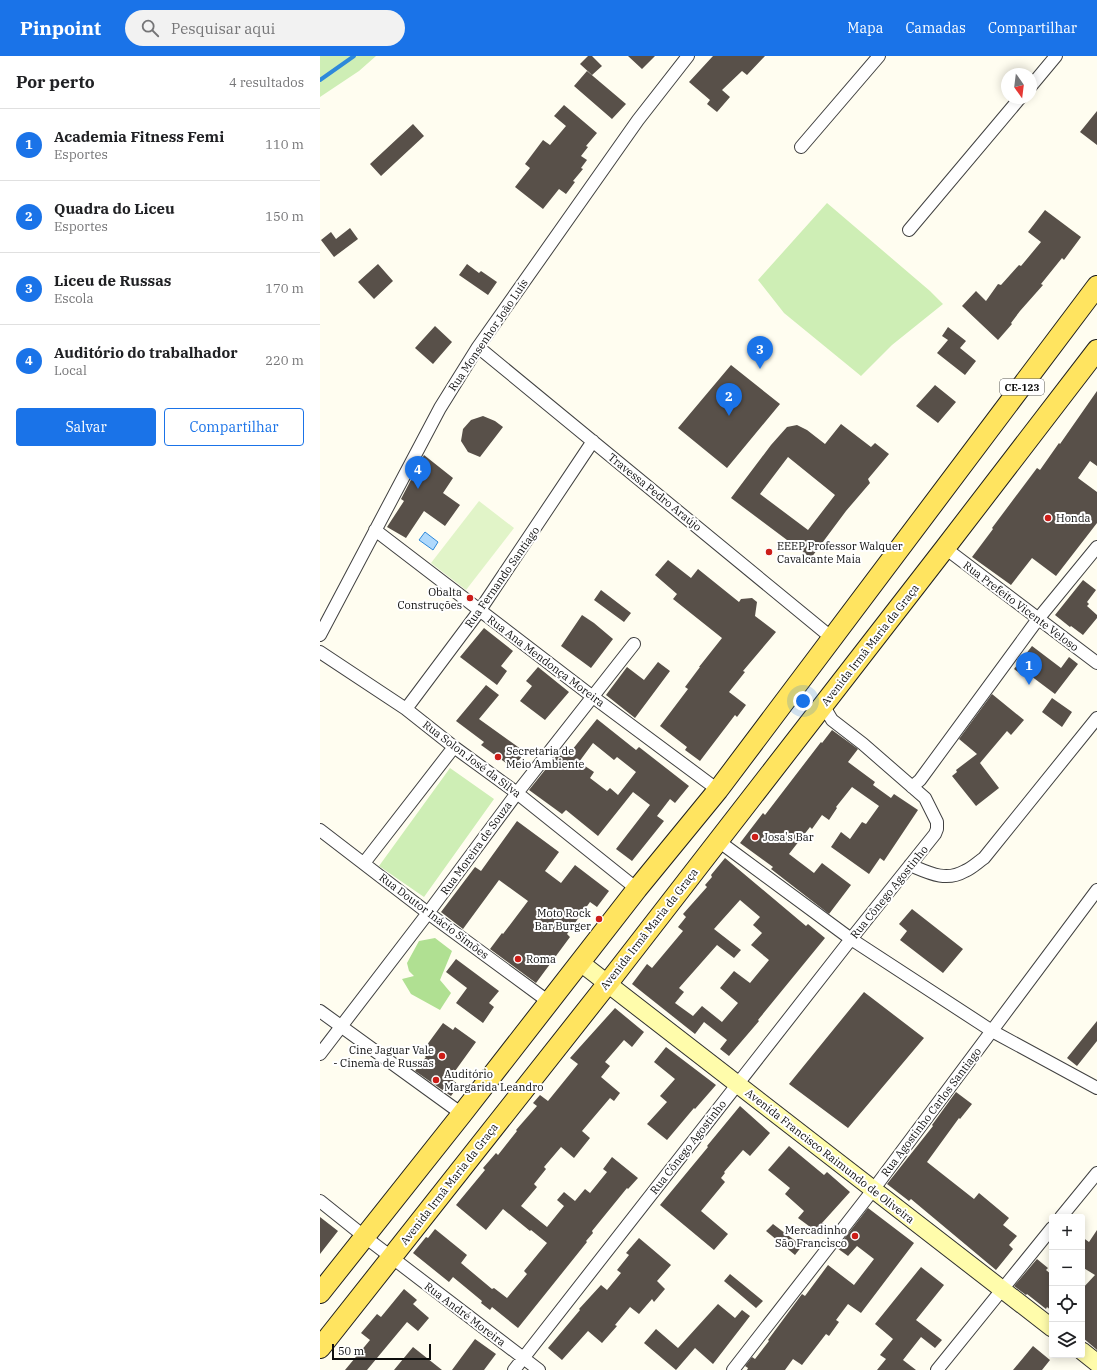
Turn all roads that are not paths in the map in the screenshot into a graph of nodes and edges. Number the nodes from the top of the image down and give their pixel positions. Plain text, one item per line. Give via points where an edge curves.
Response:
1 (688, 56) edge
2 (879, 56) edge
3 (1056, 56) edge
4 (1037, 79) edge
5 (1015, 104) edge
6 (801, 147) dead end
7 (909, 230) dead end
8 (1097, 286) edge
9 (478, 347) junction
10 (1097, 350) edge
11 (594, 441) junction
12 (376, 530) junction
13 (1097, 547) edge
14 (945, 548) junction
15 (480, 610) junction
16 (1038, 619) junction
17 (320, 635) edge
18 (832, 638) junction
19 (634, 644) dead end
20 (320, 652) edge
21 (1097, 663) edge
22 (593, 697) junction
23 (823, 705) junction
24 (406, 709) junction
25 (1097, 718) edge
26 (454, 747) junction
27 (912, 787) junction
28 (718, 790) junction
29 (517, 793) junction
30 (320, 830) edge
31 (717, 840) junction
32 (364, 863) junction
33 (910, 865) junction
34 (637, 889) junction
35 (1097, 890) edge
36 (428, 914) junction
37 (851, 939) junction
38 (581, 963) junction
39 (608, 983) junction
40 (549, 1002) junction
41 (320, 1011) edge
42 (341, 1027) junction
43 (992, 1031) junction
44 (320, 1054) edge
45 (738, 1084) junction
46 (1097, 1088) edge
47 (462, 1114) junction
48 (1097, 1173) edge
49 (873, 1190) junction
50 (320, 1201) edge
51 (1063, 1214) edge
52 (1049, 1232) edge
53 (365, 1237) junction
54 (391, 1257) junction
55 (1002, 1289) junction
56 (320, 1293) edge
57 (1049, 1326) edge
58 (320, 1348) edge
59 (1085, 1353) edge
60 (523, 1358) junction
61 (1097, 1363) edge
62 (514, 1370) edge
63 (540, 1370) edge
64 (733, 1370) edge
65 (937, 1370) edge

1 - 9 street, Rua Monsenhor João Luís via 638,120
2 - 6 street
3 - 4 street
5 - 7 street
8 - 18 main road, CE-123
9 - 11 street, Travessa Pedro Araújo
9 - 12 street, Rua Monsenhor João Luís via 440,408
10 - 14 main road, Avenida Irmã Maria da Graça / CE-123
11 - 15 street, Rua Fernando Santiago
11 - 18 street, Travessa Pedro Araújo
12 - 15 street, Rua Ana Mendonça Moreira
12 - 17 street, Rua Monsenhor João Luís
13 - 16 street
14 - 16 street, Rua Prefeito Vicente Veloso
14 - 23 main road, Avenida Irmã Maria da Graça
15 - 22 street, Rua Ana Mendonça Moreira
15 - 24 street, Rua Fernando Santiago
16 - 21 street, Rua Prefeito Vicente Veloso
16 - 27 street via 920,780
18 - 28 main road
19 - 22 street, Rua Moreira de Souza
20 - 24 street, Rua Solon José da Silva
22 - 28 street, Rua Ana Mendonça Moreira
22 - 29 street, Rua Moreira de Souza
23 - 27 street via 832,720
23 - 31 main road, Avenida Irmã Maria da Graça
24 - 26 street, Rua Solon José da Silva
25 - 33 street via 984,858 965,872 950,876 933,875
26 - 29 street, Rua Solon José da Silva
26 - 32 street
27 - 33 street, Rua Cônego Agostinho via 925,798 935,816 937,829
28 - 34 main road
29 - 34 street, Rua Solon José da Silva
29 - 36 street, Rua Moreira de Souza
30 - 32 street, Rua Doutor Inácio Simões
31 - 37 street
31 - 39 main road, Avenida Irmã Maria da Graça
32 - 36 street, Rua Doutor Inácio Simões
33 - 37 street, Rua Cônego Agostinho
34 - 38 main road
35 - 43 street, Rua Agostinho Carlos Santiago
36 - 40 street, Rua Doutor Inácio Simões
36 - 42 street, Rua Moreira de Souza
37 - 43 street
37 - 45 street, Rua Cônego Agostinho
38 - 39 street, Avenida Francisco Raimundo de Oliveira
38 - 40 main road
39 - 45 street, Avenida Francisco Raimundo de Oliveira
39 - 54 main road, Avenida Irmã Maria da Graça
40 - 47 main road
41 - 42 street
42 - 44 street, Rua Moreira de Souza
42 - 47 street
43 - 46 street
43 - 49 street, Rua Agostinho Carlos Santiago
45 - 49 street, Avenida Francisco Raimundo de Oliveira
45 - 60 street, Rua Cônego Agostinho
47 - 53 main road
48 - 51 street
49 - 55 street, Avenida Francisco Raimundo de Oliveira
49 - 64 street, Rua Agostinho Carlos Santiago
50 - 53 street
52 - 55 street
53 - 54 street, Rua André Moreira
53 - 56 main road
54 - 58 main road, Avenida Irmã Maria da Graça
54 - 60 street, Rua André Moreira
55 - 57 street, Avenida Francisco Raimundo de Oliveira
55 - 65 street
59 - 61 street
60 - 62 street, Rua Cônego Agostinho
60 - 63 street, Rua André Moreira

